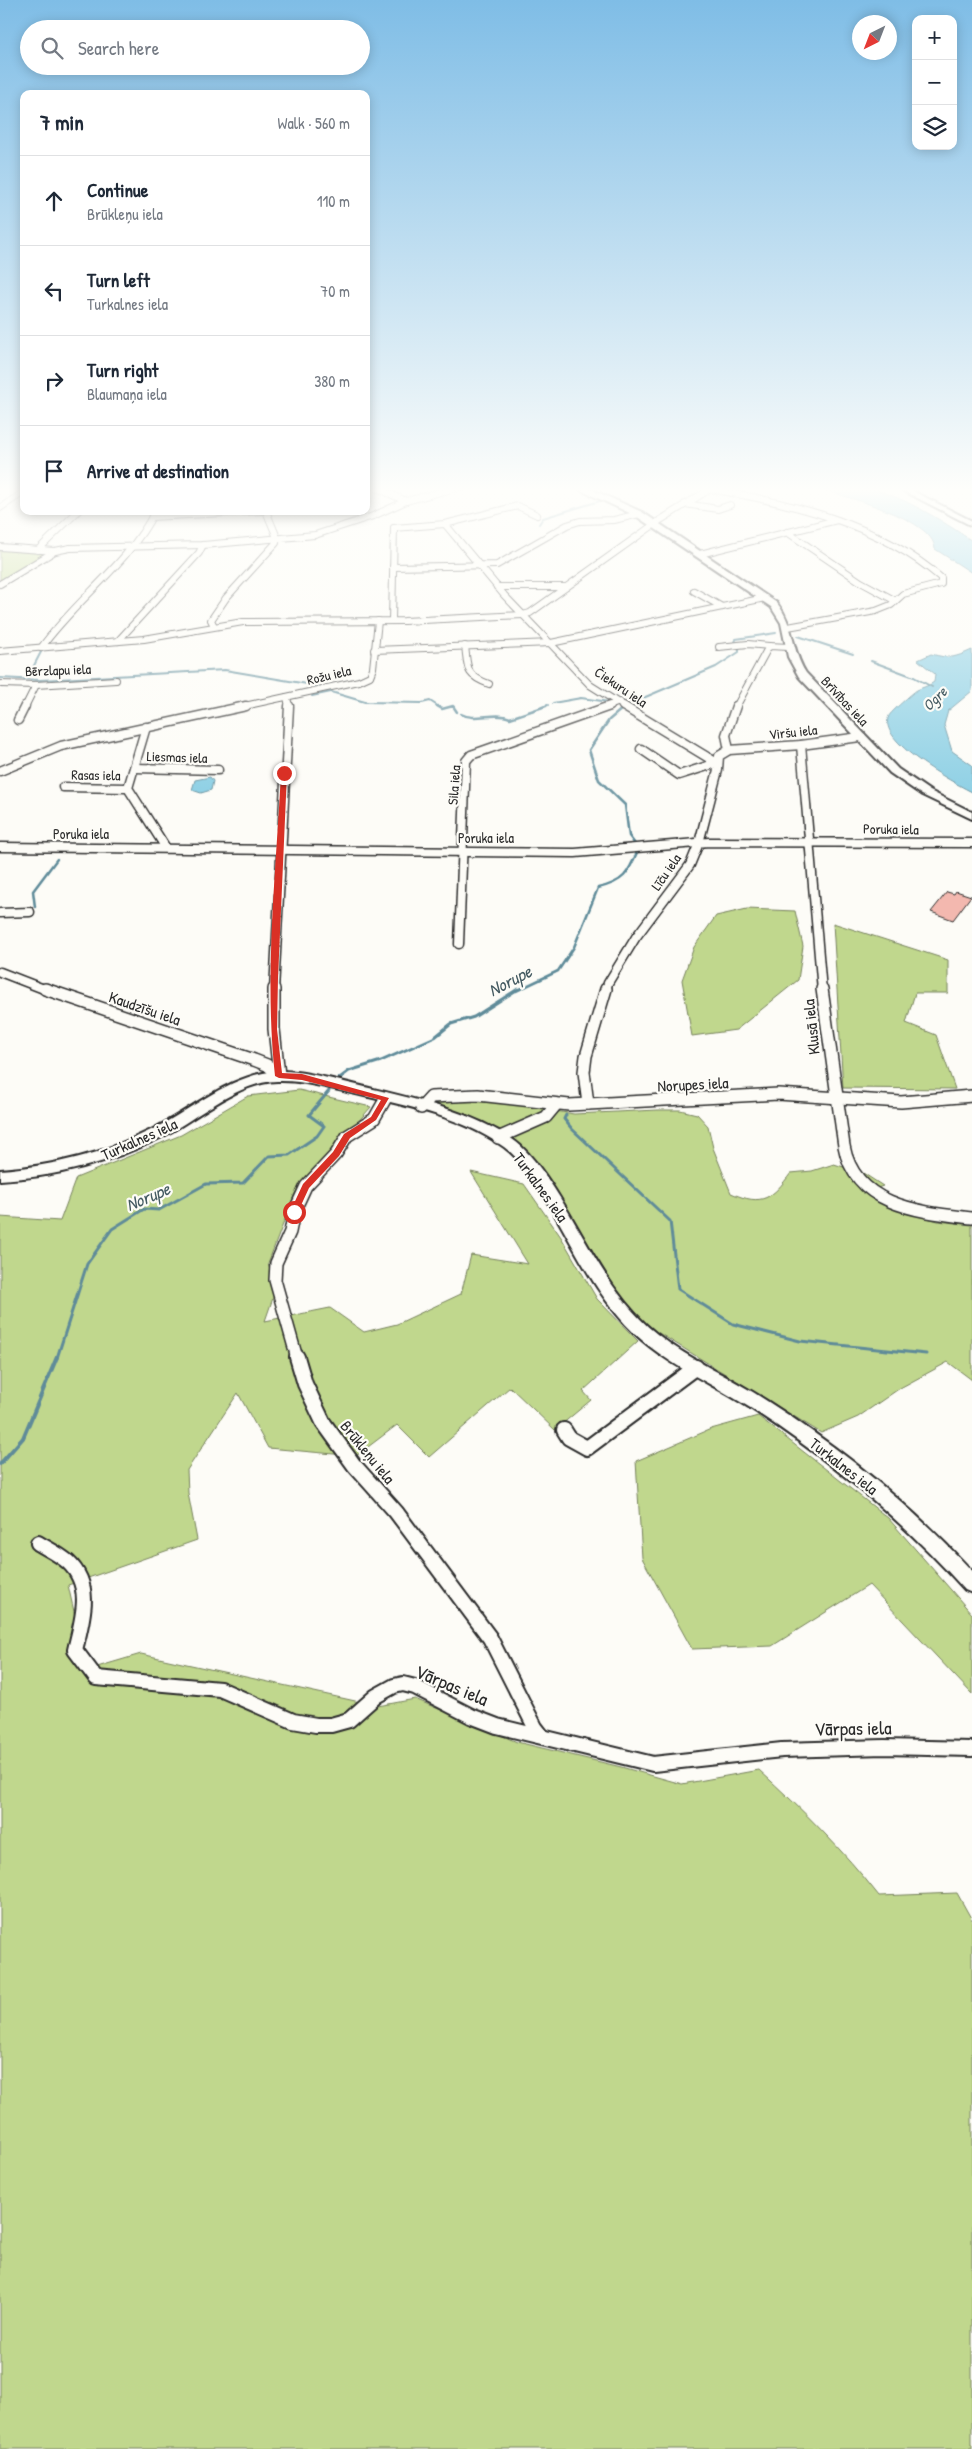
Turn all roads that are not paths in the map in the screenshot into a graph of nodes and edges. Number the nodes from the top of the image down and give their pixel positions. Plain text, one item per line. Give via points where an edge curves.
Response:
1 (84, 601) edge
2 (154, 601) edge
3 (224, 601) edge
4 (392, 601) edge
5 (511, 601) edge
6 (546, 601) edge
7 (714, 601) edge
8 (749, 601) edge
9 (768, 601) edge
10 (893, 601) edge
11 (722, 607) junction
12 (524, 615) junction
13 (378, 621) junction
14 (392, 621) junction
15 (214, 626) junction
16 (788, 627) junction
17 (118, 641) junction
18 (551, 643) junction
19 (465, 646) junction
20 (769, 646) junction
21 (719, 647) dead end
22 (789, 647) junction
23 (41, 648) junction
24 (374, 650) junction
25 (0, 651) edge
26 (116, 680) dead end
27 (0, 684) edge
28 (489, 684) dead end
29 (36, 685) junction
30 (287, 696) junction
31 (620, 702) junction
32 (18, 720) dead end
33 (146, 727) junction
34 (860, 737) junction
35 (801, 745) junction
36 (641, 748) dead end
37 (729, 750) junction
38 (717, 763) junction
39 (135, 768) junction
40 (218, 770) dead end
41 (0, 771) edge
42 (63, 787) dead end
43 (128, 788) junction
44 (972, 816) edge
45 (810, 842) junction
46 (699, 843) junction
47 (972, 843) edge
48 (0, 847) edge
49 (166, 848) junction
50 (282, 850) junction
51 (464, 852) junction
52 (30, 912) dead end
53 (0, 913) edge
54 (459, 944) dead end
55 (0, 972) edge
56 (279, 1076) junction
57 (972, 1096) edge
58 (386, 1098) junction
59 (834, 1098) junction
60 (588, 1104) junction
61 (556, 1105) junction
62 (421, 1108) junction
63 (498, 1138) junction
64 (0, 1175) edge
65 (972, 1218) edge
66 (696, 1367) junction
67 (564, 1430) dead end
68 (38, 1543) dead end
69 (972, 1584) edge
70 (542, 1736) junction
71 (972, 1749) edge

1 - 23 street via 54,630
2 - 17 street
3 - 15 street via 211,620
4 - 14 street
5 - 12 street, Čiekuru iela
6 - 12 street
7 - 11 street
8 - 11 street
9 - 16 main road via 783,616
10 - 16 street via 876,611
11 - 18 street
12 - 14 street
12 - 18 street, Čiekuru iela
13 - 14 street
13 - 15 street via 259,621
13 - 24 street, Rožu iela
15 - 17 street via 154,638
16 - 22 main road, Brīvības iela
17 - 23 street
18 - 19 street
18 - 31 street, Čiekuru iela via 590,685
19 - 24 street
19 - 28 street via 468,672 475,679
20 - 21 street
20 - 22 street
20 - 37 street via 735,708 726,735
22 - 34 main road, Brīvības iela via 802,675
23 - 25 street
24 - 30 street, Rožu iela via 373,668 365,679
26 - 29 street, Bērzlapu iela
27 - 29 street, Bērzlapu iela
29 - 32 street
30 - 33 street, Rožu iela
30 - 50 street
31 - 38 street, Čiekuru iela
31 - 51 street, Sila iela via 472,755 466,762
33 - 39 street
33 - 41 street, Rožu iela via 60,746
34 - 35 street, Viršu iela
34 - 44 main road, Brīvības iela via 904,780
35 - 37 street, Viršu iela
35 - 45 street, Klusā iela
36 - 38 street via 679,775
37 - 38 street via 719,756
38 - 46 street, Līču iela via 718,770
39 - 40 street, Liesmas iela
39 - 43 street
42 - 43 street, Rasas iela
43 - 49 street
45 - 46 street, Poruka iela
45 - 47 street, Poruka iela
45 - 59 street, Klusā iela via 823,1011
46 - 51 street, Poruka iela via 575,852
46 - 60 street, Līču iela via 690,865 636,936 608,983 586,1056 584,1072
48 - 49 street, Poruka iela
49 - 50 street, Poruka iela
50 - 51 street, Poruka iela
50 - 56 street via 274,1004
51 - 54 street, Sila iela
52 - 53 street
55 - 56 street, Kaudzīšu iela via 268,1065
56 - 58 main road, Turkalnes iela via 302,1077
56 - 64 main road, Turkalnes iela via 250,1082 158,1133 95,1159 44,1171
57 - 59 street, Norupes iela via 901,1102
58 - 62 main road, Turkalnes iela
58 - 70 street, Brūkleņu iela via 374,1118 347,1136 336,1154 306,1186 294,1212 290,1232 279,1252 275,1280 305,1384 323,1422 354,1465 396,1512 490,1638
59 - 60 street, Norupes iela via 778,1094
59 - 65 street, Klusā iela via 847,1161 866,1188 898,1206 918,1212
60 - 61 street, Norupes iela
61 - 62 street, Norupes iela via 511,1098 440,1096 431,1098
61 - 63 street via 546,1117
62 - 63 main road, Turkalnes iela via 459,1119
63 - 66 main road, Turkalnes iela via 510,1145 531,1167 614,1298 635,1324 651,1339
66 - 67 street via 587,1448 569,1438
66 - 69 main road, Turkalnes iela via 760,1404 859,1476 919,1526
68 - 70 street, Vārpas iela via 69,1563 84,1586 84,1612 75,1650 96,1678 220,1689 293,1720 316,1725 349,1720 376,1696 403,1684 497,1726
70 - 71 street, Vārpas iela via 653,1764 750,1752 884,1747

